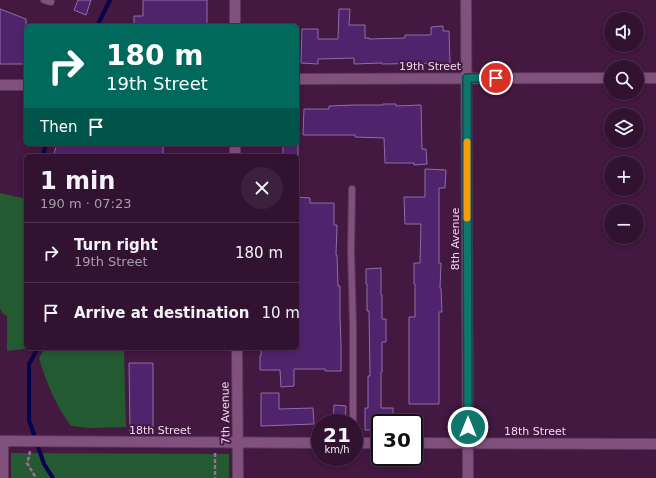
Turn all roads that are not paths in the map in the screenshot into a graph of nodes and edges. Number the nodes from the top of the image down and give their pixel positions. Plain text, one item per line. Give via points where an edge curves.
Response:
1 (44, 0) edge
2 (235, 0) edge
3 (466, 0) edge
4 (51, 2) dead end
5 (235, 24) edge
6 (467, 78) junction
7 (604, 78) edge
8 (644, 78) edge
9 (656, 78) edge
10 (299, 79) edge
11 (0, 85) edge
12 (22, 85) dead end
13 (352, 189) dead end
14 (236, 350) edge
15 (353, 414) edge
16 (2, 441) edge
17 (238, 442) junction
18 (311, 443) edge
19 (423, 443) edge
20 (468, 443) junction
21 (656, 444) edge
22 (2, 478) edge
23 (238, 478) edge
24 (468, 478) edge

1 - 4 lane
2 - 5 street
3 - 6 street, 8th Avenue
6 - 7 street, 19th Street
6 - 10 street, 19th Street
6 - 20 street, 8th Avenue
8 - 9 street
11 - 12 street
13 - 15 lane
14 - 17 street, 7th Avenue
16 - 17 street, 18th Street
16 - 22 street
17 - 18 street, 18th Street
17 - 23 street, 7th Avenue
19 - 20 street, 18th Street
20 - 21 street, 18th Street
20 - 24 street, 8th Avenue

